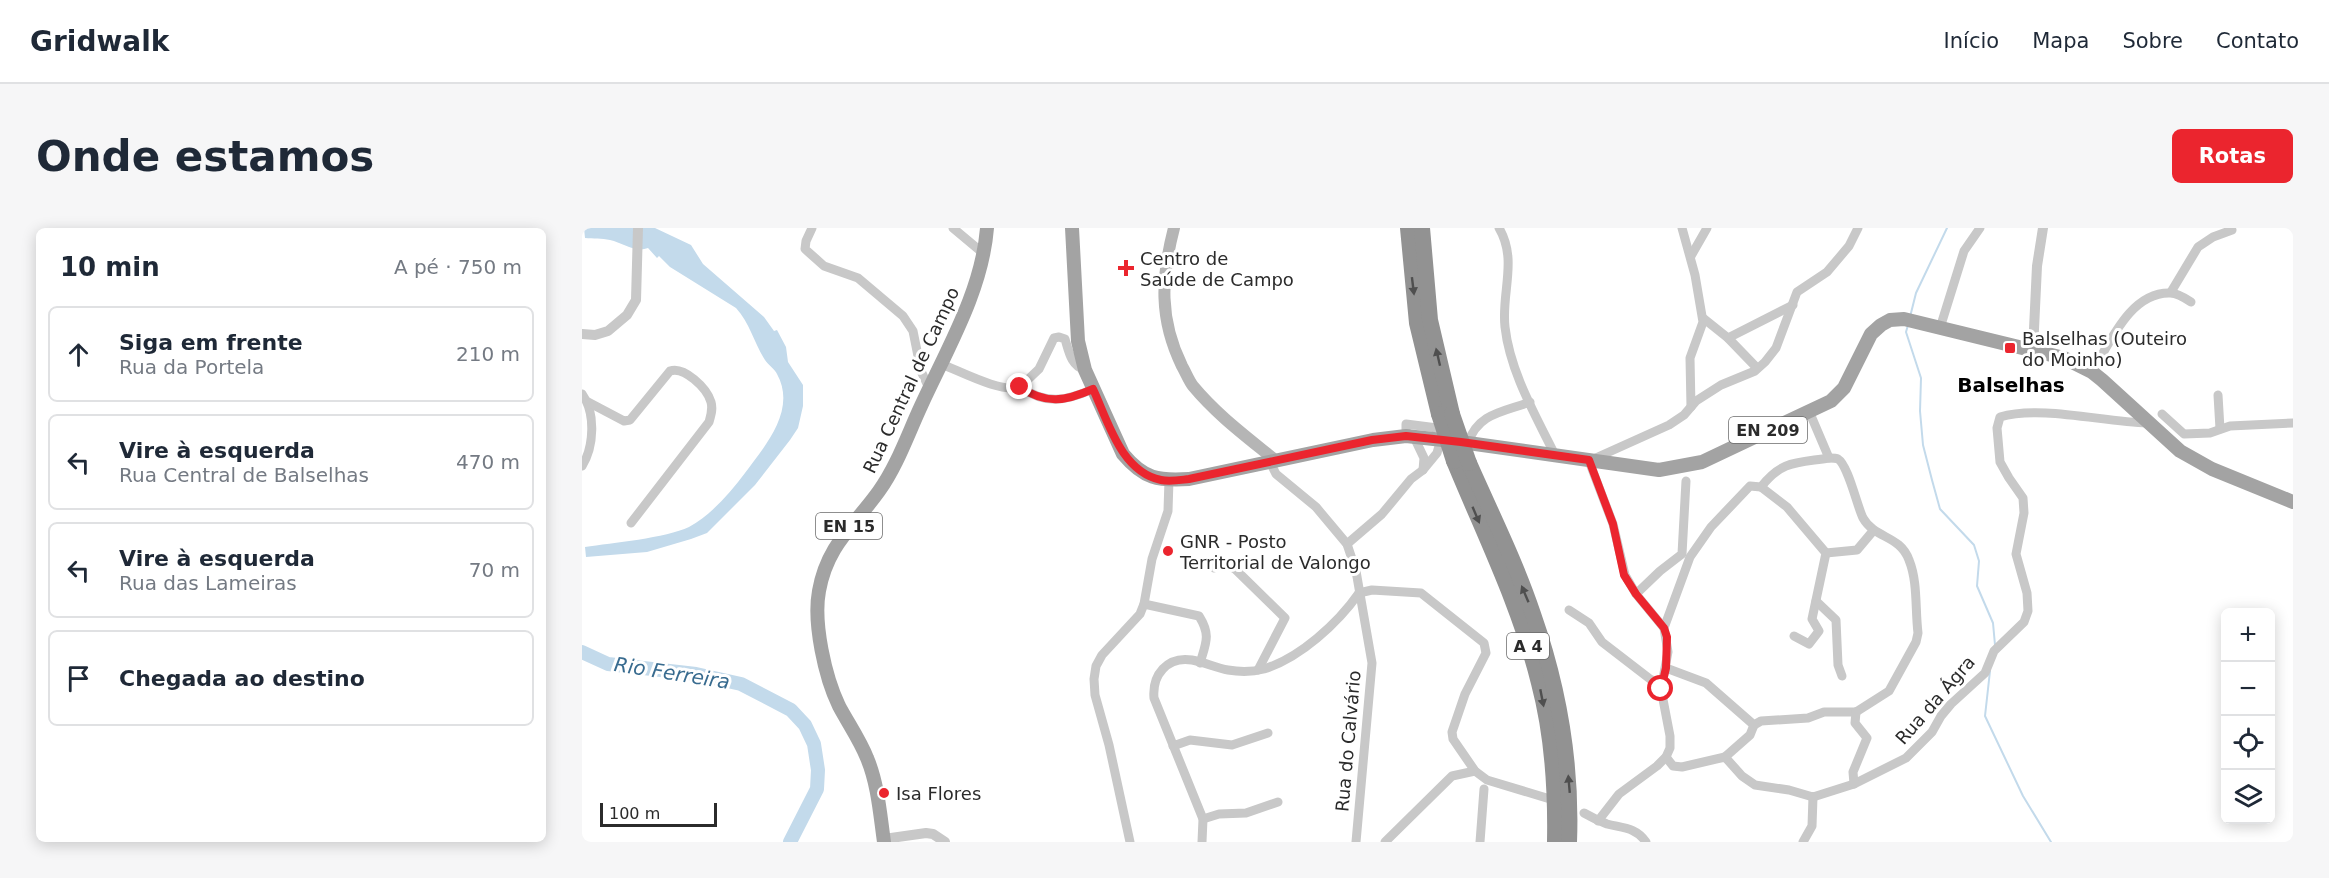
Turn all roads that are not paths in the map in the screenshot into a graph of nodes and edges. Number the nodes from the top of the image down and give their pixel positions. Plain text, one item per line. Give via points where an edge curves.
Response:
1 (638, 228) edge
2 (812, 228) edge
3 (953, 228) edge
4 (987, 228) edge
5 (1072, 228) edge
6 (1174, 228) edge
7 (1408, 228) edge
8 (1422, 228) edge
9 (1499, 228) edge
10 (1682, 228) edge
11 (1707, 228) edge
12 (1858, 228) edge
13 (1980, 228) edge
14 (2043, 228) edge
15 (2232, 230) dead end
16 (984, 254) junction
17 (1691, 256) junction
18 (2171, 292) junction
19 (2192, 302) dead end
20 (1793, 305) junction
21 (1703, 318) junction
22 (1940, 328) junction
23 (582, 334) edge
24 (595, 335) junction
25 (1728, 338) junction
26 (582, 342) edge
27 (2033, 350) junction
28 (941, 364) junction
29 (1757, 368) junction
30 (1085, 370) junction
31 (2092, 372) junction
32 (930, 387) junction
33 (1020, 387) junction
34 (1093, 389) junction
35 (2218, 395) dead end
36 (1530, 402) junction
37 (585, 406) edge
38 (1691, 407) junction
39 (1809, 411) junction
40 (1446, 414) junction
41 (2162, 414) dead end
42 (2147, 423) junction
43 (2293, 423) edge
44 (2220, 429) junction
45 (1409, 432) junction
46 (1469, 437) junction
47 (1438, 439) junction
48 (1251, 443) junction
49 (1555, 455) junction
50 (1829, 458) junction
51 (1589, 460) junction
52 (1462, 462) junction
53 (1264, 463) junction
54 (582, 466) edge
55 (1423, 470) junction
56 (1169, 480) junction
57 (1686, 481) dead end
58 (1761, 487) junction
59 (2293, 502) edge
60 (631, 523) dead end
61 (1873, 531) junction
62 (1347, 544) junction
63 (1826, 553) junction
64 (1686, 556) junction
65 (1214, 568) dead end
66 (1359, 593) junction
67 (1636, 594) junction
68 (1816, 601) junction
69 (1144, 604) junction
70 (1569, 610) dead end
71 (1664, 628) junction
72 (1794, 636) dead end
73 (1200, 663) junction
74 (1666, 668) junction
75 (1258, 670) junction
76 (1842, 676) dead end
77 (1662, 685) junction
78 (1856, 712) junction
79 (1754, 725) junction
80 (1268, 732) dead end
81 (1173, 746) junction
82 (1666, 757) junction
83 (1725, 757) junction
84 (1474, 771) junction
85 (1854, 784) junction
86 (1484, 789) dead end
87 (1813, 797) junction
88 (1550, 799) dead end
89 (1278, 802) dead end
90 (1584, 813) dead end
91 (1203, 819) junction
92 (1598, 821) junction
93 (883, 841) edge
94 (945, 842) edge
95 (1130, 842) edge
96 (1202, 842) edge
97 (1356, 842) edge
98 (1385, 842) edge
99 (1480, 842) edge
100 (1554, 842) edge
101 (1569, 842) edge
102 (1646, 842) edge
103 (1803, 842) edge

1 - 24 street via 636,300 627,315 608,331
2 - 32 street via 805,249 824,266 858,278 903,316 913,331 921,370
3 - 16 street
4 - 16 main road, Rua Central de Campo / EN 15
5 - 30 main road, EN 209 via 1078,341
6 - 48 main road via 1163,293 1167,328 1192,385
7 -> 40 highway, A 4 via 1417,323
40 -> 8 highway, A 4 via 1430,320
9 - 36 street via 1510,262 1504,327
10 - 17 street
11 - 17 street
12 - 20 street via 1849,246 1827,272 1797,292
13 - 22 street via 1964,251
14 - 27 street
15 - 18 street via 2198,247
16 - 28 main road, Rua Central de Campo / EN 15 via 976,283
17 - 21 street
18 - 19 street
18 - 31 street via 2138,304
20 - 25 street
20 - 29 street via 1776,348
21 - 25 street
21 - 38 street via 1690,358
22 - 27 main road, EN 209
22 - 39 main road, EN 209 via 1910,320 1890,320 1881,325 1871,334 1844,388 1832,401
23 - 24 street
24 - 26 street
25 - 29 street
27 - 31 main road, EN 209 via 2064,358
28 - 32 main road, Rua Central de Campo / EN 15
28 - 33 street via 995,385
29 - 38 street via 1712,391
30 - 33 street via 1072,360 1065,339 1054,338 1039,369
30 - 34 main road, EN 209
31 - 42 main road, EN 209
32 - 93 main road, Rua Central de Campo / EN 15 via 879,490 831,551 818,591 818,625 830,682 867,757
33 - 34 street via 1031,395 1060,401
34 - 56 main road, EN 209 via 1123,454 1147,475
35 - 44 street
36 - 46 street via 1479,422
36 - 49 street
37 - 54 street via 590,443
37 - 60 street via 630,420 670,371 676,369 707,393 711,402 709,422
38 - 51 street via 1669,425
39 - 50 street
39 - 51 main road, EN 209 via 1686,467 1659,470
40 - 52 highway, A 4, bridge
41 - 44 street via 2184,434
42 - 59 main road, EN 209 via 2180,451 2212,469
42 - 85 street, Rua da Ágra via 2036,414 2000,417 2000,462 2023,498 2016,554 2028,611 2024,622 1994,651 1985,673 1952,704 1906,758
43 - 44 street
45 - 46 street
45 - 47 main road, EN 209
45 - 53 main road, EN 209
45 - 55 street via 1424,458
46 - 47 main road, EN 209
46 - 49 main road, EN 209
47 - 55 street via 1437,453
48 - 53 main road
48 - 53 main road
49 - 51 main road, EN 209
50 - 58 street via 1782,466
50 - 61 street via 1838,459 1844,466 1857,506
51 - 67 street via 1613,524 1624,575
52 -> 100 highway, A 4 via 1519,616 1539,683 1552,748
101 -> 52 highway, A 4 via 1566,746 1553,679 1533,613
53 - 56 main road, EN 209
53 - 62 street, Rua do Calvário via 1316,507
55 - 62 street
56 - 69 street via 1168,511 1152,559
57 - 64 street
58 - 63 street via 1787,507
58 - 64 street via 1750,486 1741,494
61 - 63 street via 1857,550
61 - 78 street via 1898,543 1910,561 1918,633 1894,685
62 - 66 street, Rua do Calvário
63 - 68 street
64 - 67 street via 1660,571
64 - 71 street
65 - 75 street via 1222,562 1235,569 1285,618
66 - 75 street via 1310,645
66 - 84 street via 1421,593 1484,643 1486,653 1465,694 1452,732
66 - 97 street, Rua do Calvário via 1372,663
67 - 71 street
68 - 72 street via 1812,619 1819,631 1809,644
68 - 76 street via 1836,620
69 - 73 street via 1199,616 1208,638
69 - 95 street via 1140,614 1102,655 1094,680
70 - 77 street via 1589,623 1602,642
71 - 74 street
73 - 75 street via 1226,670
73 - 81 street via 1191,660 1165,665 1156,677 1154,698
74 - 77 street
74 - 79 street via 1706,683
77 - 82 street via 1670,736
78 - 79 street via 1824,712
78 - 85 street via 1855,723 1867,738 1852,772
79 - 83 street via 1750,735
80 - 81 street via 1232,745 1190,740
81 - 91 street
82 - 83 street via 1673,766 1682,767
82 - 92 street via 1619,794
83 - 87 street via 1755,785
84 - 88 street via 1487,780
84 - 98 street via 1452,776
85 - 87 street, Rua da Ágra
86 - 99 street
87 - 103 street via 1812,826
89 - 91 street via 1246,813
90 - 92 street
91 - 96 street
92 - 102 street via 1633,829
93 - 94 street via 926,833

